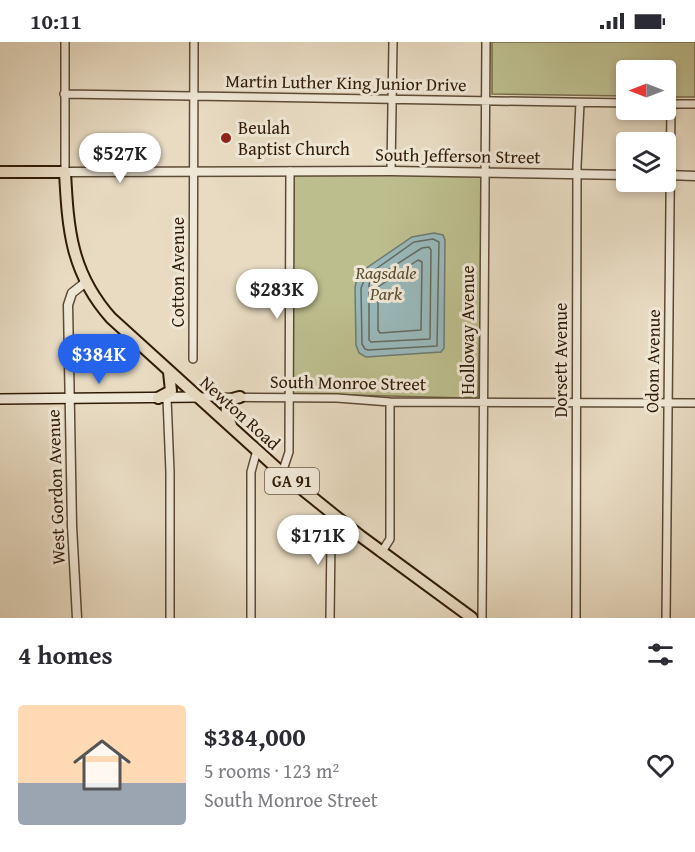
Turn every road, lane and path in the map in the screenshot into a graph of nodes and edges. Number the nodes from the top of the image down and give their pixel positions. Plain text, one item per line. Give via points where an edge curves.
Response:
1 (65, 42) edge
2 (194, 42) edge
3 (393, 42) edge
4 (486, 42) edge
5 (64, 94) junction
6 (193, 95) junction
7 (392, 100) junction
8 (486, 101) junction
9 (580, 103) junction
10 (616, 103) edge
11 (676, 104) edge
12 (695, 104) edge
13 (290, 171) junction
14 (391, 171) junction
15 (0, 172) edge
16 (65, 172) junction
17 (193, 172) junction
18 (484, 173) junction
19 (577, 174) junction
20 (616, 175) edge
21 (676, 176) edge
22 (695, 176) edge
23 (668, 192) edge
24 (86, 282) junction
25 (193, 358) dead end
26 (170, 372) junction
27 (198, 397) junction
28 (240, 397) junction
29 (163, 398) junction
30 (289, 398) junction
31 (0, 399) edge
32 (70, 399) junction
33 (390, 402) junction
34 (483, 402) junction
35 (576, 402) junction
36 (668, 403) junction
37 (695, 403) edge
38 (233, 428) junction
39 (257, 450) junction
40 (282, 473) junction
41 (336, 518) junction
42 (381, 553) junction
43 (77, 618) edge
44 (170, 618) edge
45 (251, 618) edge
46 (330, 618) edge
47 (472, 618) edge
48 (482, 618) edge
49 (576, 618) edge
50 (666, 618) edge

1 - 5 street
2 - 6 street, Cotton Avenue
3 - 7 street
4 - 8 street, Holloway Avenue
5 - 6 street, Martin Luther King Junior Drive
5 - 16 street
6 - 7 street, Martin Luther King Junior Drive
6 - 17 street, Cotton Avenue
7 - 8 street, Martin Luther King Junior Drive
7 - 14 street
8 - 9 street, Martin Luther King Junior Drive
8 - 18 street, Holloway Avenue
9 - 10 street, Martin Luther King Junior Drive
9 - 19 street, Dorsett Avenue
11 - 12 street
13 - 14 street, South Jefferson Street
13 - 17 street, South Jefferson Street
13 - 30 street
14 - 18 street, South Jefferson Street
15 - 16 main road, South Jefferson Street
16 - 17 street, South Jefferson Street
16 - 24 main road, GA 91 via 69,232
17 - 25 street, Cotton Avenue
18 - 19 street, South Jefferson Street
18 - 34 street, Holloway Avenue
19 - 20 street, South Jefferson Street
19 - 35 street, Dorsett Avenue
21 - 22 street
23 - 36 street, Odom Avenue
24 - 26 main road, Newton Road / GA 91 via 111,318
24 - 32 street, West Gordon Avenue via 72,293 68,305
26 - 27 main road, Newton Road / GA 91
26 - 29 main road via 171,391
27 - 28 street, South Monroe Street
27 - 29 main road, South Monroe Street
27 - 38 main road, Newton Road / GA 91
28 - 30 street, South Monroe Street
28 - 38 main road via 226,407
29 - 32 main road, South Monroe Street
29 - 44 street via 170,472
30 - 33 street, South Monroe Street
30 - 40 street via 289,452
31 - 32 main road, South Monroe Street
32 - 43 street, West Gordon Avenue
33 - 34 street, South Monroe Street
33 - 42 street via 390,539
34 - 35 street, South Monroe Street
34 - 48 street, Holloway Avenue
35 - 36 street, South Monroe Street
35 - 49 street, Dorsett Avenue
36 - 37 street, South Monroe Street
36 - 50 street, Odom Avenue
38 - 39 main road, Newton Road / GA 91
39 - 40 main road, Newton Road / GA 91
39 - 45 street via 251,472
40 - 41 main road, Newton Road / GA 91
41 - 42 main road, Newton Road / GA 91
41 - 46 street via 331,539
42 - 47 main road, Newton Road / GA 91

